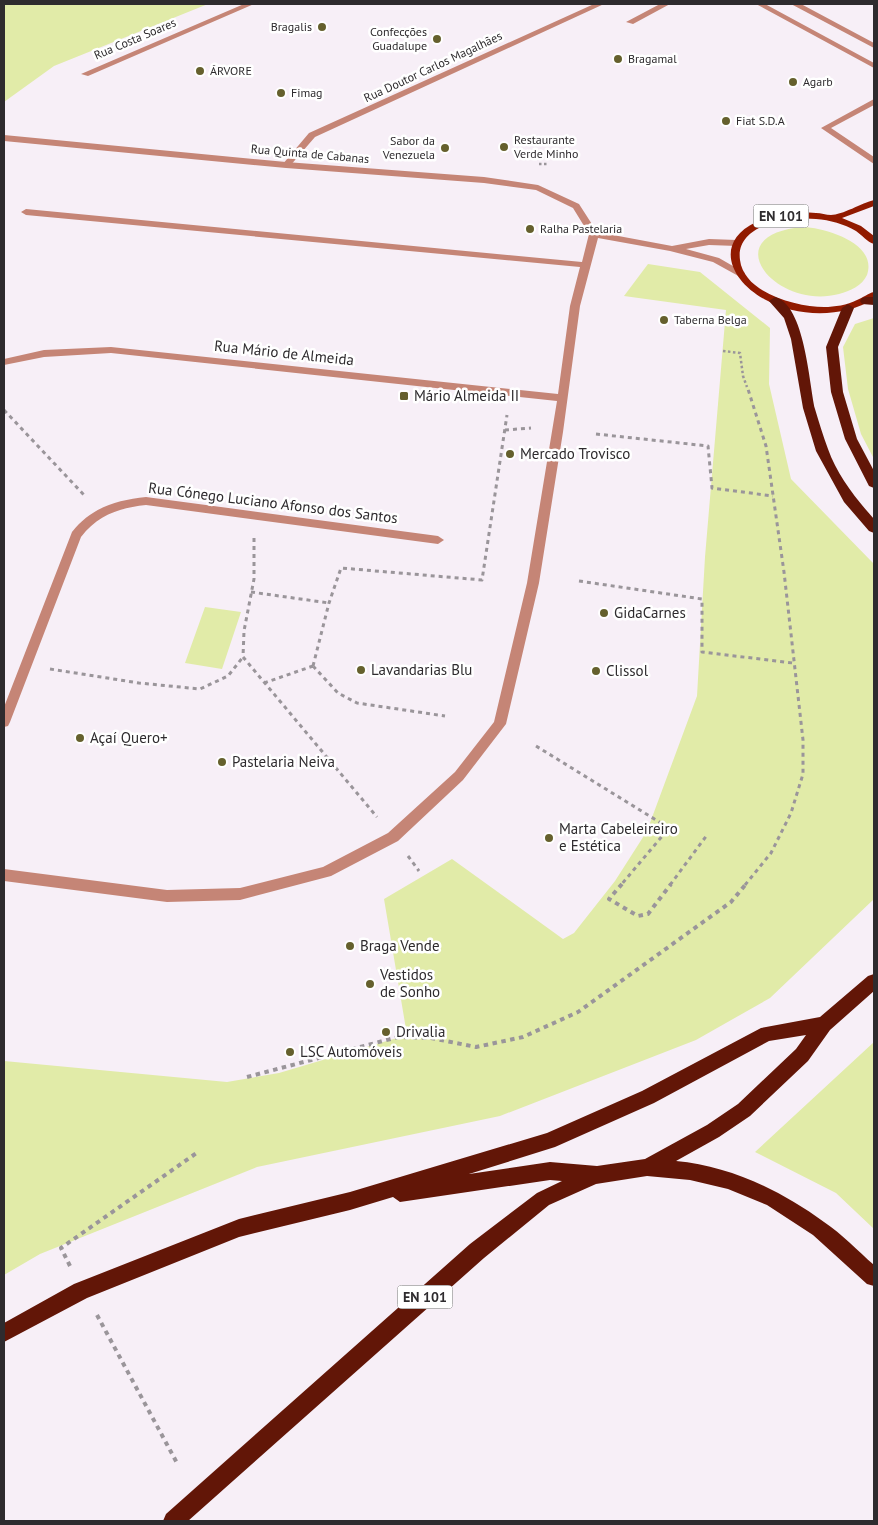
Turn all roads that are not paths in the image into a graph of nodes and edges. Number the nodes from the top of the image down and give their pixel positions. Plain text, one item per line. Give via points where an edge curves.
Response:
1 (250, 4) edge
2 (600, 4) edge
3 (666, 4) edge
4 (760, 4) edge
5 (795, 4) edge
6 (630, 22) dead end
7 (874, 46) edge
8 (874, 66) edge
9 (85, 74) dead end
10 (874, 102) edge
11 (4, 138) edge
12 (874, 161) edge
13 (286, 165) junction
14 (874, 203) edge
15 (26, 212) dead end
16 (834, 218) junction
17 (594, 234) junction
18 (874, 241) edge
19 (737, 243) junction
20 (670, 248) junction
21 (586, 265) junction
22 (742, 275) junction
23 (871, 299) edge
24 (775, 301) junction
25 (848, 308) junction
26 (4, 362) edge
27 (562, 398) junction
28 (874, 483) edge
29 (874, 528) edge
30 (438, 540) dead end
31 (4, 722) edge
32 (4, 874) edge
33 (874, 981) edge
34 (824, 1024) junction
35 (647, 1167) junction
36 (597, 1174) junction
37 (350, 1201) junction
38 (874, 1277) edge
39 (4, 1333) edge
40 (173, 1521) edge

1 - 9 street, Rua Costa Soares
2 - 13 street, Rua Doutor Carlos Magalhães via 312,135
3 - 6 street
4 - 8 street
5 - 7 street
10 - 12 street via 825,128
11 - 13 street, Rua Quinta de Cabanas
13 - 17 street, Rua Quinta de Cabanas via 484,180 538,188 576,206
14 - 16 main road, EN 101
15 - 21 street
16 - 18 main road, EN 101 via 853,226
16 - 19 main road, EN 101 via 809,214 778,217 747,230
17 - 20 street
17 - 21 street
19 - 20 street via 709,242
19 - 22 main road via 735,259
20 - 22 street via 716,260
21 - 27 street via 576,306
22 - 24 main road via 755,290
23 - 25 main road
24 - 25 main road via 816,310
24 - 29 highway via 789,317 797,338 809,408 822,450 849,499
25 - 28 highway via 832,347 837,392 851,439
26 - 27 street, Rua Mário de Almeida via 23,356 72,350 112,350
27 - 32 street via 533,583 500,724 459,776 394,837 326,872 240,894 167,896
30 - 31 street, Rua Cónego Luciano Afonso dos Santos via 146,501 113,506 84,524 76,535
33 - 34 highway, EN 101
34 - 35 highway, EN 101 via 802,1055 744,1110
34 - 37 highway via 767,1034 657,1092 549,1141
35 - 36 highway, EN 101
35 - 38 highway via 690,1171 729,1180 773,1199 818,1229
36 - 37 highway via 550,1172
36 - 40 highway, EN 101 via 535,1204 477,1251
37 - 39 highway via 239,1228 81,1291

